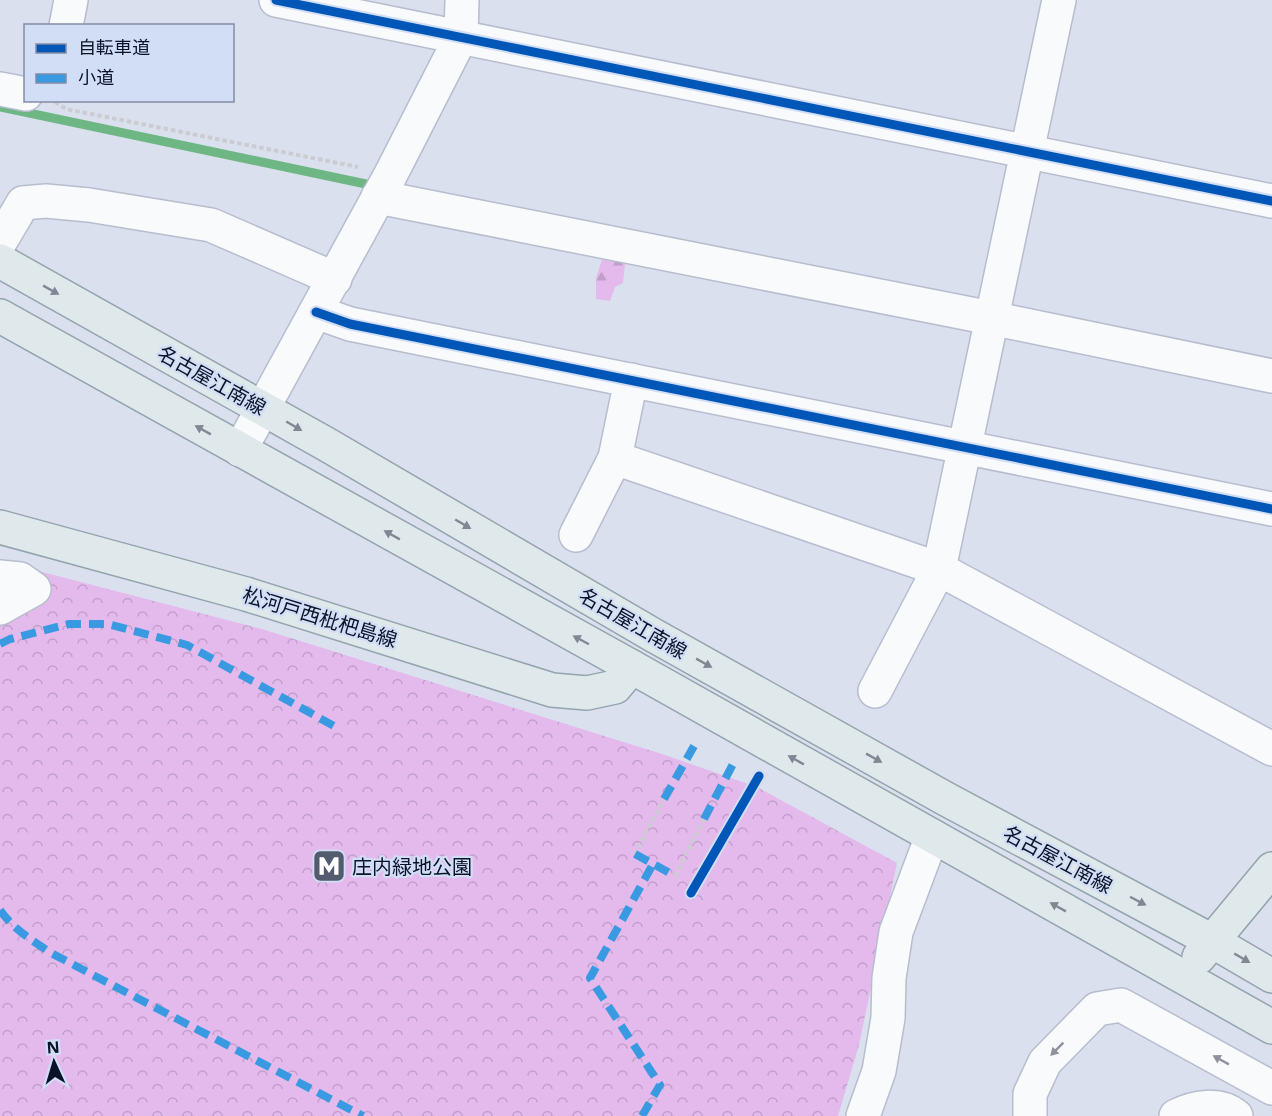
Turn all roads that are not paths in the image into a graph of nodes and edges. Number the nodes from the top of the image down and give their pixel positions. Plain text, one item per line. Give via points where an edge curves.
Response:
1 (71, 0) edge
2 (276, 0) edge
3 (462, 0) edge
4 (1059, 0) edge
5 (319, 4) edge
6 (66, 24) edge
7 (461, 37) junction
8 (0, 88) edge
9 (24, 94) edge
10 (1027, 153) junction
11 (378, 197) junction
12 (1272, 201) edge
13 (0, 242) edge
14 (0, 261) edge
15 (335, 279) junction
16 (316, 312) junction
17 (0, 316) edge
18 (991, 318) junction
19 (1272, 376) edge
20 (631, 380) junction
21 (262, 408) junction
22 (964, 447) junction
23 (240, 450) junction
24 (615, 458) junction
25 (1272, 510) edge
26 (0, 527) edge
27 (576, 535) dead end
28 (939, 569) junction
29 (0, 577) edge
30 (0, 608) edge
31 (632, 667) junction
32 (875, 691) dead end
33 (1272, 749) edge
34 (932, 836) junction
35 (1272, 870) edge
36 (1212, 941) junction
37 (1182, 976) junction
38 (1272, 976) edge
39 (1272, 1027) edge
40 (1272, 1088) edge
41 (863, 1116) edge
42 (1030, 1116) edge
43 (1176, 1116) edge
44 (1236, 1116) edge

1 - 6 street
2 - 5 street
3 - 7 street
4 - 10 street
5 - 7 street
7 - 10 street
7 - 11 street
8 - 9 street
10 - 12 street
10 - 18 street
11 - 15 street
11 - 18 street
13 - 15 street via 23,203 89,205 211,225
14 -> 21 main road, 名古屋江南線
15 - 16 street
16 - 20 street via 350,324
16 - 21 street
23 -> 17 main road, 名古屋江南線
18 - 19 street
18 - 22 street
20 - 22 street
20 - 24 street
21 - 23 street
21 -> 36 main road, 名古屋江南線 via 663,641
22 - 25 street
22 - 28 street
31 -> 23 main road, 名古屋江南線
24 - 27 street
24 - 28 street
26 - 31 main road, 松河戸西枇杷島線 via 246,594 552,690 587,693 615,687
28 - 32 street
28 - 33 street
29 - 30 street via 20,579 34,589
34 -> 31 main road, 名古屋江南線
37 -> 34 main road, 名古屋江南線
34 - 41 street via 896,932 888,1018
35 - 36 main road
36 - 37 main road
36 -> 38 main road, 名古屋江南線
37 - 39 main road, 名古屋江南線
40 -> 42 street via 1121,1005 1097,1009 1045,1062 1030,1095
43 - 44 street via 1191,1108 1212,1107

